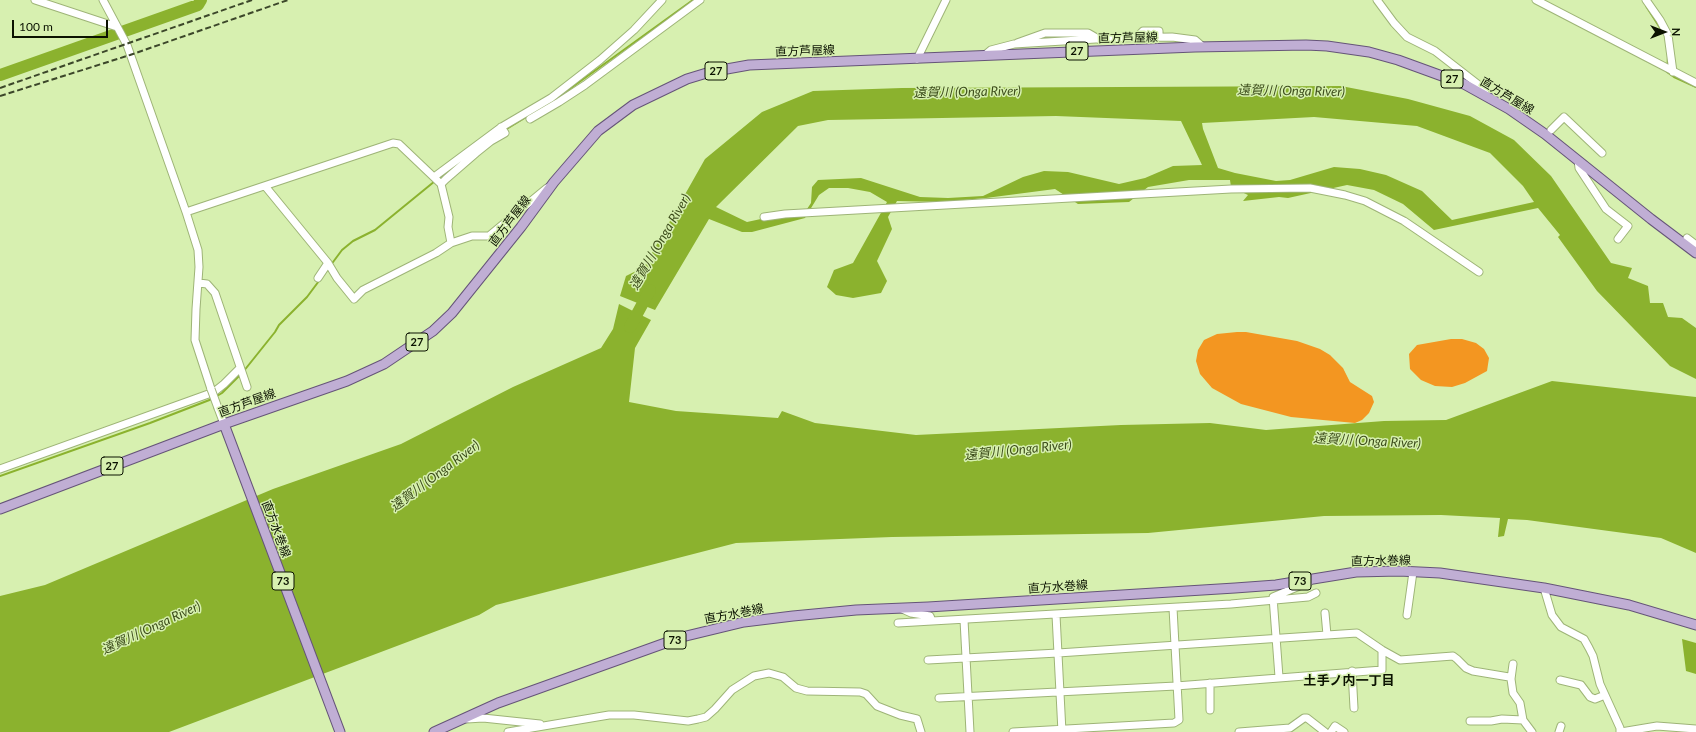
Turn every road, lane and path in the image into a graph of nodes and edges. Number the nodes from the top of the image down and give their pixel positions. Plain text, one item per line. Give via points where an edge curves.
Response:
1 (35, 0) edge
2 (103, 0) edge
3 (662, 0) edge
4 (700, 0) edge
5 (946, 0) edge
6 (1377, 0) edge
7 (1536, 0) edge
8 (1646, 0) edge
9 (117, 27) junction
10 (1203, 47) junction
11 (985, 55) junction
12 (917, 58) junction
13 (1673, 72) junction
14 (1696, 83) edge
15 (1486, 96) junction
16 (530, 119) dead end
17 (1551, 130) dead end
18 (1602, 153) dead end
19 (1578, 160) junction
20 (438, 181) junction
21 (554, 182) junction
22 (266, 186) junction
23 (186, 212) junction
24 (764, 217) dead end
25 (1686, 238) dead end
26 (1618, 239) dead end
27 (451, 243) junction
28 (1696, 244) edge
29 (1696, 253) edge
30 (330, 266) junction
31 (1479, 272) dead end
32 (318, 278) dead end
33 (199, 283) junction
34 (240, 368) junction
35 (246, 387) dead end
36 (225, 427) junction
37 (0, 469) edge
38 (0, 509) edge
39 (1413, 572) junction
40 (1322, 577) junction
41 (1544, 588) junction
42 (1316, 593) dead end
43 (1273, 600) junction
44 (900, 608) junction
45 (1173, 608) junction
46 (1325, 613) dead end
47 (1056, 615) junction
48 (1407, 615) dead end
49 (964, 620) junction
50 (932, 621) junction
51 (898, 623) dead end
52 (1696, 625) edge
53 (1327, 634) junction
54 (1276, 639) junction
55 (1175, 646) junction
56 (1382, 650) junction
57 (1058, 653) junction
58 (966, 658) junction
59 (928, 660) dead end
60 (1513, 664) dead end
61 (1352, 672) junction
62 (1279, 677) junction
63 (1511, 679) junction
64 (1560, 680) dead end
65 (1210, 683) junction
66 (1176, 686) junction
67 (1060, 691) junction
68 (1605, 695) junction
69 (968, 696) junction
70 (939, 698) dead end
71 (1354, 708) dead end
72 (1210, 710) dead end
73 (463, 719) junction
74 (1522, 720) junction
75 (1470, 721) dead end
76 (544, 725) junction
77 (1696, 729) edge
78 (1062, 730) edge
79 (340, 732) edge
80 (434, 732) edge
81 (508, 732) edge
82 (921, 732) edge
83 (970, 732) edge
84 (1012, 732) edge
85 (1239, 732) edge
86 (1325, 732) edge
87 (1331, 732) edge
88 (1344, 732) edge
89 (1532, 732) edge
90 (1620, 732) edge

1 - 9 street
2 - 9 street
3 - 20 street via 634,30 600,60 552,98 503,129
4 - 16 street via 585,85
5 - 12 street
6 - 15 street via 1407,37 1435,51 1484,89
7 - 13 street
8 - 13 street via 1668,35
9 - 23 street via 126,45
10 - 11 main road, 直方芦屋線 / 27
10 - 11 street via 1195,40 1159,37 1015,44 991,50
10 - 15 main road, 直方芦屋線 / 27 via 1306,45 1368,52 1439,74
11 - 12 main road, 直方芦屋線 / 27
12 - 21 main road, 直方芦屋線 / 27 via 750,65 687,79 633,105 598,131
13 - 14 street
15 - 19 main road, 直方芦屋線 / 27 via 1545,134
17 - 18 street via 1564,117
19 - 26 street via 1579,168 1606,209 1628,226
19 - 29 main road, 直方芦屋線 / 27
20 - 22 street via 399,144 394,143
20 - 27 street via 449,217
21 - 27 street via 488,236 472,236
21 - 36 main road, 直方芦屋線 / 27 via 452,313 433,331 384,364 347,381
22 - 23 street
22 - 30 street
23 - 33 street via 198,250
24 - 31 street via 1223,190 1310,188 1365,201 1404,221
25 - 28 street
27 - 30 street via 363,290 354,298
30 - 32 street
33 - 34 street via 206,284 215,293
33 - 36 street, bridge via 195,340
34 - 35 street
34 - 37 street via 214,392
36 - 38 main road, 直方芦屋線 / 27
36 - 79 main road, 直方水巻線 / 73
39 - 40 main road, 直方水巻線 / 73 via 1356,572
39 - 41 main road, 直方水巻線 / 73 via 1440,573
39 - 48 street
40 - 43 street via 1273,597
40 - 44 main road, 直方水巻線 / 73 via 1276,585
41 - 52 main road, 直方水巻線 / 73 via 1629,605
41 - 68 street via 1552,615 1561,627 1584,639 1593,656
42 - 43 street via 1308,597
43 - 45 street
43 - 54 street
44 - 50 street via 911,614 930,616
44 - 73 main road, 直方水巻線 / 73 via 751,621 682,637 498,703
45 - 47 street
45 - 55 street
46 - 53 street
47 - 49 street
47 - 57 street
49 - 50 street
49 - 58 street
50 - 51 street
53 - 54 street
53 - 56 street via 1357,633
54 - 55 street
54 - 62 street
55 - 57 street
55 - 66 street
56 - 61 street via 1382,670
56 - 63 street via 1404,661 1452,656 1472,671
57 - 58 street
57 - 67 street
58 - 59 street
58 - 69 street
60 - 63 street
61 - 62 street
61 - 71 street
62 - 65 street
63 - 74 street via 1513,693 1520,704
64 - 68 street via 1581,685 1590,697 1595,699
65 - 66 street
65 - 72 street
66 - 67 street
66 - 78 street via 1179,720 1174,723
67 - 69 street
67 - 78 street
68 - 90 street
69 - 70 street
69 - 83 street
73 - 76 street via 483,718
73 - 80 main road, 直方水巻線 / 73
74 - 75 street
74 - 89 street
76 - 81 street
76 - 82 street via 609,715 688,721 698,719 706,717 732,690 754,676 769,673 783,677 796,688 807,691 866,694 876,706 917,719
77 - 90 street via 1657,726
78 - 84 street
85 - 86 street via 1290,728 1304,718 1308,718
87 - 88 street via 1336,726

